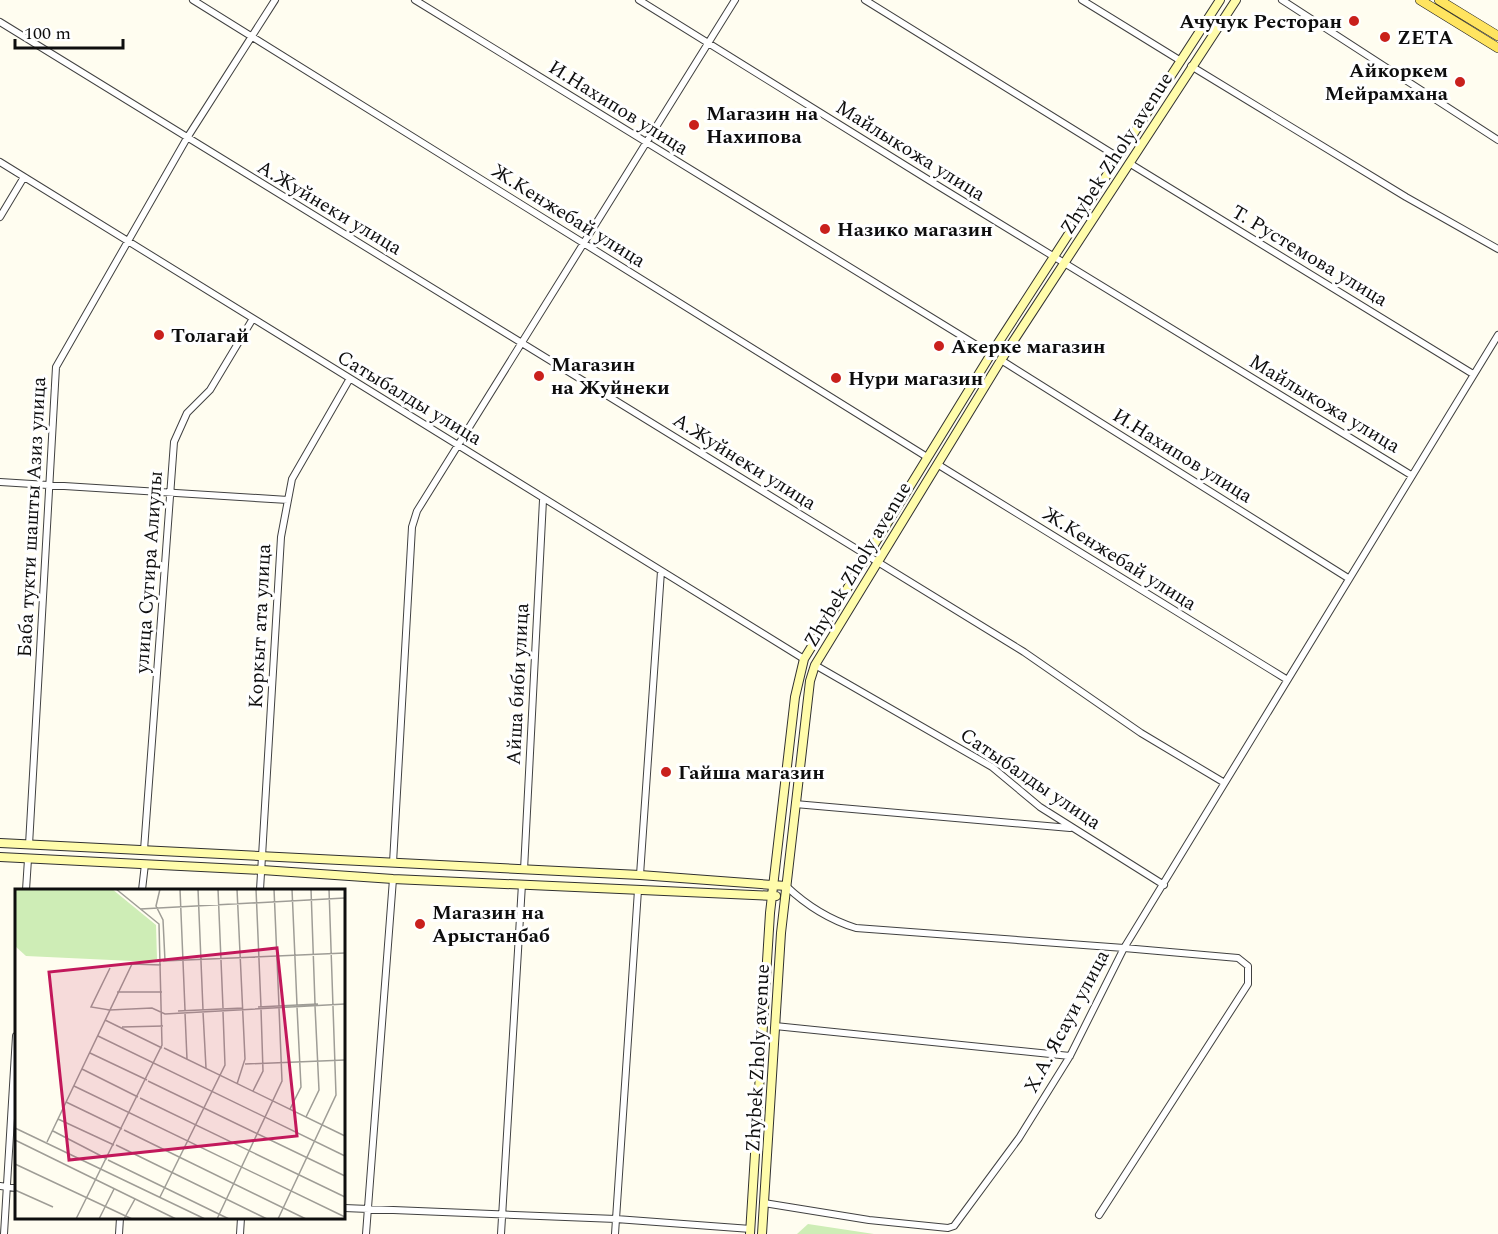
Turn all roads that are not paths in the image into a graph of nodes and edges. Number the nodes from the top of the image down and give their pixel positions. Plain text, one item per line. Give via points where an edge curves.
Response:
1 (193, 0) edge
2 (275, 0) edge
3 (415, 0) edge
4 (639, 0) edge
5 (735, 0) edge
6 (865, 0) edge
7 (1082, 0) edge
8 (1220, 0) edge
9 (1236, 0) edge
10 (1282, 0) edge
11 (1420, 0) edge
12 (1439, 0) edge
13 (0, 22) edge
14 (1498, 36) edge
15 (254, 37) junction
16 (707, 42) junction
17 (1498, 48) edge
18 (1181, 61) junction
19 (1191, 66) junction
20 (187, 138) junction
21 (1498, 140) edge
22 (647, 142) junction
23 (1118, 157) junction
24 (0, 162) edge
25 (1129, 163) junction
26 (24, 177) junction
27 (0, 217) edge
28 (129, 243) junction
29 (583, 244) junction
30 (1498, 249) edge
31 (1055, 258) junction
32 (1064, 263) junction
33 (252, 320) junction
34 (1498, 335) edge
35 (522, 343) junction
36 (991, 354) junction
37 (1001, 360) junction
38 (1473, 374) junction
39 (349, 380) junction
40 (460, 445) junction
41 (927, 457) junction
42 (937, 464) junction
43 (1412, 475) junction
44 (0, 482) edge
45 (50, 485) junction
46 (170, 493) junction
47 (288, 500) junction
48 (543, 500) junction
49 (866, 555) junction
50 (877, 562) junction
51 (661, 571) junction
52 (1348, 578) junction
53 (804, 659) junction
54 (815, 665) junction
55 (1286, 679) junction
56 (1223, 782) junction
57 (795, 804) junction
58 (1073, 828) junction
59 (0, 843) edge
60 (29, 845) junction
61 (144, 850) junction
62 (263, 856) junction
63 (0, 857) edge
64 (28, 859) junction
65 (393, 863) junction
66 (145, 864) junction
67 (262, 870) junction
68 (524, 870) junction
69 (640, 875) junction
70 (393, 879) junction
71 (522, 884) junction
72 (774, 885) junction
73 (1164, 885) junction
74 (786, 886) junction
75 (26, 889) edge
76 (142, 889) edge
77 (260, 889) edge
78 (638, 890) junction
79 (772, 895) junction
80 (784, 896) junction
81 (798, 898) junction
82 (1124, 948) junction
83 (775, 1026) junction
84 (15, 1048) edge
85 (1070, 1056) junction
86 (3, 1187) edge
87 (764, 1203) junction
88 (345, 1208) edge
89 (367, 1209) junction
90 (1099, 1215) dead end
91 (502, 1217) junction
92 (120, 1219) edge
93 (241, 1219) edge
94 (616, 1220) junction
95 (733, 1231) edge
96 (750, 1231) edge
97 (4, 1234) edge
98 (119, 1234) edge
99 (240, 1234) edge
100 (366, 1234) edge
101 (501, 1234) edge
102 (615, 1234) edge
103 (762, 1234) edge

1 - 15 street, Ж.Кенжебай улица
2 - 15 street, Баба тукти шашты Азиз улица
3 - 22 street, И.Нахипов улица
4 - 16 street, Майлыкожа улица
5 - 16 street
6 - 23 street
7 - 18 street
8 - 18 street, Zhybek Zholy avenue
9 - 19 street, Zhybek Zholy avenue
10 - 21 street
11 - 17 main road
12 - 14 main road
13 - 20 street, А.Жуйнеки улица
15 - 20 street, Баба тукти шашты Азиз улица
15 - 29 street, Ж.Кенжебай улица
16 - 22 street
16 - 31 street, Майлыкожа улица
18 - 23 street, Zhybek Zholy avenue
19 - 25 street, Zhybek Zholy avenue
19 - 30 street
20 - 28 street, Баба тукти шашты Азиз улица
20 - 35 street, А.Жуйнеки улица
22 - 29 street
22 - 36 street, И.Нахипов улица
23 - 31 street, Zhybek Zholy avenue
24 - 26 street, Сатыбалды улица
25 - 32 street, Zhybek Zholy avenue
25 - 38 street, Т. Рустемова улица
26 - 27 street
26 - 28 street, Сатыбалды улица
28 - 33 street, Сатыбалды улица
28 - 45 street, Баба тукти шашты Азиз улица via 56,367
29 - 35 street
29 - 41 street, Ж.Кенжебай улица
31 - 32 street, Майлыкожа улица
31 - 36 street, Zhybek Zholy avenue
32 - 37 street, Zhybek Zholy avenue
32 - 43 street, Майлыкожа улица
33 - 39 street, Сатыбалды улица
33 - 46 street, улица Сугира Алиулы via 210,390 187,413 174,442
34 - 38 street
35 - 40 street
35 - 49 street, А.Жуйнеки улица
36 - 41 street, Zhybek Zholy avenue
37 - 42 street, Zhybek Zholy avenue
37 - 52 street, И.Нахипов улица
38 - 43 street
39 - 40 street, Сатыбалды улица
39 - 47 street, Коркыт ата улица via 292,479
40 - 48 street, Сатыбалды улица
40 - 65 street via 417,511 412,527
41 - 49 street, Zhybek Zholy avenue
42 - 50 street, Zhybek Zholy avenue
42 - 55 street, Ж.Кенжебай улица
43 - 52 street
44 - 45 street
45 - 46 street
45 - 60 street, Баба тукти шашты Азиз улица
46 - 47 street
46 - 61 street, улица Сугира Алиулы
47 - 62 street, Коркыт ата улица via 281,537
48 - 51 street, Сатыбалды улица
48 - 68 street, Айша биби улица
49 - 50 street, А.Жуйнеки улица
49 - 53 street, Zhybek Zholy avenue
50 - 54 street, Zhybek Zholy avenue
50 - 56 street, А.Жуйнеки улица
51 - 53 street, Сатыбалды улица
51 - 69 street
52 - 55 street
53 - 72 street, Zhybek Zholy avenue via 795,698
54 - 57 street, Zhybek Zholy avenue
54 - 58 street, Сатыбалды улица via 992,767
55 - 56 street
56 - 73 street
57 - 58 street
57 - 74 street, Zhybek Zholy avenue
58 - 73 street, Сатыбалды улица
59 - 60 street
60 - 61 street
61 - 62 street
62 - 65 street
62 - 67 street, Коркыт ата улица
63 - 64 street
64 - 66 street
64 - 75 street
65 - 68 street
66 - 67 street
66 - 76 street
67 - 70 street
67 - 77 street, Коркыт ата улица
68 - 69 street
69 - 72 street
70 - 71 street
70 - 89 street
71 - 78 street
71 - 91 street
72 - 74 street
72 - 79 street, Zhybek Zholy avenue
73 - 82 street
74 - 80 street, Zhybek Zholy avenue
74 - 81 street, Х.А. Ясауи улица
78 - 79 street
78 - 94 street
79 - 80 street
79 - 96 street, Zhybek Zholy avenue
80 - 81 street, Х.А. Ясауи улица
80 - 83 street, Zhybek Zholy avenue
81 - 82 street, Х.А. Ясауи улица via 856,928
82 - 85 street, Х.А. Ясауи улица
82 - 90 street via 1238,958 1248,966 1250,976
83 - 85 street
83 - 87 street, Zhybek Zholy avenue
84 - 86 street
85 - 87 street, Х.А. Ясауи улица via 1019,1138 954,1226 870,1220
86 - 97 street
87 - 103 street, Zhybek Zholy avenue
88 - 89 street
89 - 91 street
89 - 100 street
91 - 94 street
91 - 101 street
92 - 98 street
93 - 99 street
94 - 95 street
94 - 102 street
95 - 96 street

